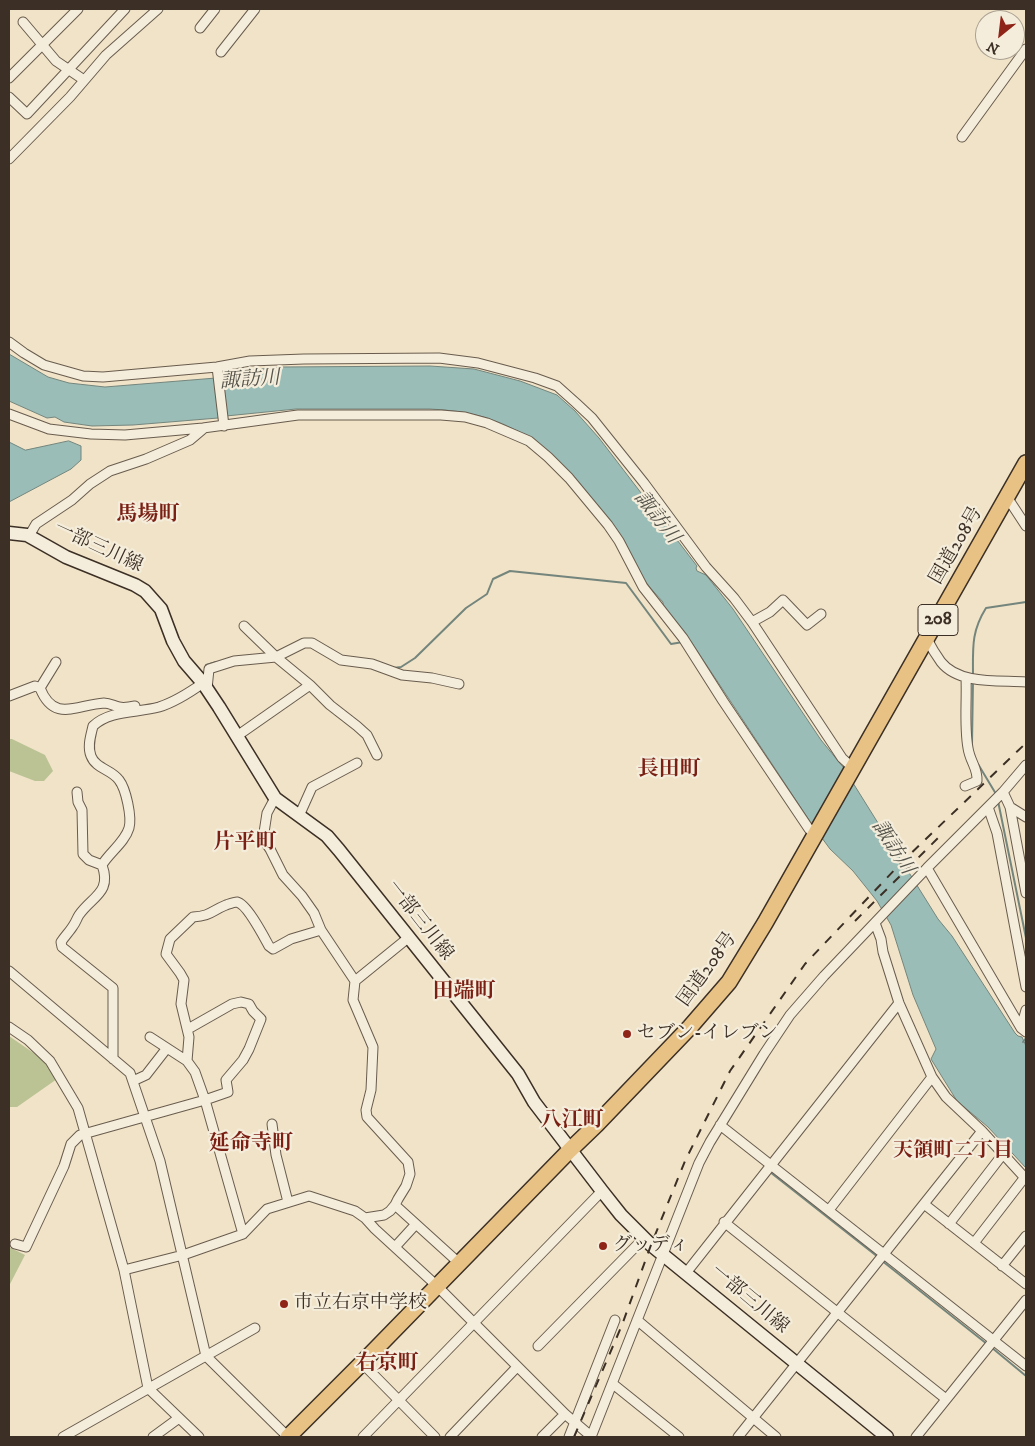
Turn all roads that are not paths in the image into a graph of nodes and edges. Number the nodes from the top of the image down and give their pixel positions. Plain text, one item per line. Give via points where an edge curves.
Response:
1 (78, 9) edge
2 (125, 9) edge
3 (158, 9) edge
4 (215, 9) edge
5 (255, 9) edge
6 (23, 22) dead end
7 (200, 28) dead end
8 (42, 45) junction
9 (1026, 49) edge
10 (221, 52) dead end
11 (68, 70) junction
12 (9, 78) edge
13 (84, 80) junction
14 (9, 96) edge
15 (962, 137) dead end
16 (9, 159) edge
17 (9, 342) edge
18 (217, 367) junction
19 (9, 414) edge
20 (224, 426) junction
21 (203, 428) junction
22 (1026, 463) edge
23 (1007, 497) junction
24 (1026, 526) edge
25 (9, 533) edge
26 (30, 536) junction
27 (821, 614) dead end
28 (752, 622) junction
29 (244, 626) dead end
30 (926, 639) junction
31 (276, 657) junction
32 (56, 662) dead end
33 (966, 678) junction
34 (1026, 682) edge
35 (459, 684) dead end
36 (310, 685) junction
37 (204, 686) junction
38 (40, 688) junction
39 (9, 696) edge
40 (167, 704) junction
41 (237, 736) junction
42 (377, 755) dead end
43 (357, 764) dead end
44 (1026, 765) edge
45 (851, 772) junction
46 (965, 786) dead end
47 (77, 792) dead end
48 (1003, 792) junction
49 (275, 798) junction
50 (988, 807) junction
51 (1010, 807) junction
52 (299, 816) junction
53 (1026, 818) edge
54 (816, 832) junction
55 (102, 865) junction
56 (927, 868) junction
57 (1026, 893) edge
58 (875, 923) junction
59 (322, 930) junction
60 (408, 938) junction
61 (9, 971) edge
62 (354, 981) junction
63 (1026, 987) edge
64 (899, 1003) junction
65 (1026, 1010) edge
66 (9, 1027) edge
67 (188, 1029) junction
68 (1024, 1030) edge
69 (150, 1037) dead end
70 (167, 1048) junction
71 (113, 1059) junction
72 (187, 1061) junction
73 (932, 1077) junction
74 (133, 1081) junction
75 (205, 1100) junction
76 (144, 1117) junction
77 (272, 1124) dead end
78 (720, 1125) junction
79 (982, 1131) junction
80 (86, 1134) junction
81 (570, 1150) junction
82 (1003, 1154) junction
83 (770, 1164) junction
84 (1025, 1178) edge
85 (602, 1191) junction
86 (288, 1202) junction
87 (924, 1204) junction
88 (395, 1206) junction
89 (828, 1210) junction
90 (365, 1218) junction
91 (724, 1222) junction
92 (416, 1224) junction
93 (949, 1224) junction
94 (243, 1234) junction
95 (1026, 1236) edge
96 (644, 1238) junction
97 (15, 1244) dead end
98 (974, 1244) junction
99 (395, 1247) junction
100 (662, 1254) junction
101 (884, 1254) junction
102 (182, 1255) junction
103 (458, 1263) junction
104 (1002, 1266) junction
105 (124, 1270) junction
106 (686, 1272) junction
107 (1026, 1284) edge
108 (436, 1285) junction
109 (1026, 1300) edge
110 (837, 1312) junction
111 (616, 1320) dead end
112 (637, 1320) junction
113 (472, 1323) junction
114 (255, 1328) dead end
115 (994, 1341) junction
116 (538, 1346) dead end
117 (206, 1356) junction
118 (362, 1363) junction
119 (796, 1363) junction
120 (1026, 1366) edge
121 (517, 1367) junction
122 (613, 1384) junction
123 (148, 1388) junction
124 (946, 1399) junction
125 (399, 1401) junction
126 (565, 1414) junction
127 (179, 1418) junction
128 (753, 1418) junction
129 (576, 1424) junction
130 (63, 1437) edge
131 (153, 1437) edge
132 (199, 1437) edge
133 (288, 1437) edge
134 (363, 1437) edge
135 (435, 1437) edge
136 (450, 1437) edge
137 (542, 1437) edge
138 (570, 1437) edge
139 (591, 1437) edge
140 (680, 1437) edge
141 (738, 1437) edge
142 (776, 1437) edge
143 (887, 1437) edge
144 (916, 1437) edge

1 - 8 street
2 - 11 street
3 - 13 street via 106,54
4 - 7 street
5 - 10 street
6 - 8 street
8 - 11 street
8 - 12 street
9 - 15 street
11 - 13 street
11 - 14 street via 27,114
13 - 16 street
17 - 18 street via 44,365 83,376
18 - 20 street
18 - 28 street via 250,361 295,359 439,358 478,363 557,386 592,418
19 - 21 street via 49,429 91,434 125,435
20 - 21 street
20 - 54 street via 298,415 441,415 465,417 529,441 569,478 608,525 643,587 683,638 809,828
21 - 26 street via 190,440 110,471 36,524
22 - 23 highway, 国道208号 / 208
23 - 24 street
23 - 30 highway, 国道208号 / 208
25 - 26 main road, 一部三川線
26 - 37 main road, 一部三川線 via 66,557 145,591 161,609 184,661
27 - 28 street via 807,625 783,600
28 - 45 street
29 - 31 street
30 - 33 street via 942,663
30 - 45 highway, 国道208号 / 208
31 - 35 street via 304,643 312,643 341,660 366,662 402,675
31 - 36 street
31 - 37 street via 234,661 209,669
32 - 38 street
33 - 34 street
33 - 46 street via 967,746 970,761 978,771 977,781
36 - 41 street
36 - 42 street via 367,735
37 - 40 street
37 - 41 main road, 一部三川線
38 - 39 street via 35,686
38 - 40 street via 50,706 57,709 107,703 118,707
40 - 55 street via 108,716 93,726 90,754 98,766 119,780 129,814 125,836
41 - 49 main road, 一部三川線
43 - 52 street via 312,787
44 - 48 street
45 - 54 highway, 国道208号 / 208
47 - 55 street via 82,810 83,854 88,860
48 - 50 street
48 - 51 street
49 - 52 main road, 一部三川線
49 - 59 street via 267,813 263,838 283,875 302,896
50 - 56 street
50 - 63 street via 997,834
51 - 53 street
51 - 57 street
52 - 60 main road, 一部三川線 via 327,836
54 - 81 highway, 国道208号 / 208 via 765,924 728,982 690,1027
55 - 71 street via 105,885 78,915 61,942 62,947 113,988
56 - 58 street
56 - 68 street
58 - 64 street
58 - 78 street via 790,1015
59 - 62 street
59 - 67 street via 291,939 273,949 240,903 225,905 207,916 193,916 170,939 166,954 184,980 181,1004
60 - 62 street
60 - 81 main road, 一部三川線 via 518,1074 534,1102
61 - 71 street
62 - 88 street via 353,1000 373,1047 368,1117 408,1162 410,1174
64 - 73 street
64 - 83 street
65 - 68 street
66 - 80 street via 50,1061 78,1108
67 - 72 street via 190,1047
67 - 75 street via 241,1002 249,1004 261,1019 243,1060 226,1080 228,1092
69 - 70 street
70 - 72 street
70 - 74 street via 146,1075
71 - 74 street via 130,1073
72 - 75 street via 195,1072
73 - 79 street via 946,1097
73 - 89 street
74 - 76 street
75 - 76 street
75 - 94 street
76 - 80 street
76 - 102 street via 160,1161
77 - 86 street
78 - 83 street
78 - 100 street via 699,1163
79 - 82 street
79 - 87 street
80 - 97 street via 71,1144 26,1247
80 - 105 street
81 - 85 main road, 一部三川線
81 - 103 highway, 国道208号 / 208
82 - 84 street
82 - 93 street
83 - 89 street
83 - 91 street
84 - 98 street
85 - 96 main road, 一部三川線
85 - 113 street
86 - 90 street via 309,1196 356,1211
86 - 94 street via 268,1209
87 - 93 street
87 - 101 street
88 - 90 street via 384,1215
88 - 92 street
89 - 101 street
90 - 99 street
91 - 106 street
91 - 110 street
92 - 99 street
92 - 103 street
93 - 98 street
94 - 102 street
95 - 104 street
96 - 100 main road, 一部三川線
96 - 116 street
98 - 104 street
99 - 108 street
100 - 106 main road, 一部三川線
100 - 112 street
101 - 110 street
101 - 115 street
102 - 105 street
102 - 117 street
103 - 108 highway, 国道208号 / 208
104 - 107 street
105 - 123 street
106 - 119 main road, 一部三川線
108 - 113 street
108 - 118 highway, 国道208号 / 208
109 - 115 street
110 - 119 street
110 - 124 street
111 - 129 street
112 - 122 street
112 - 128 street
113 - 121 street
113 - 125 street
114 - 117 street
115 - 120 street
115 - 124 street
117 - 123 street
117 - 133 street
118 - 125 street
118 - 133 highway, 国道208号 / 208
119 - 128 street
119 - 143 main road, 一部三川線
121 - 126 street
121 - 136 street
122 - 139 street
122 - 140 street
123 - 127 street
123 - 130 street
124 - 144 street
125 - 134 street
125 - 135 street
126 - 129 street
126 - 137 street
127 - 131 street
127 - 132 street
128 - 141 street
128 - 142 street
129 - 138 street
129 - 139 street

